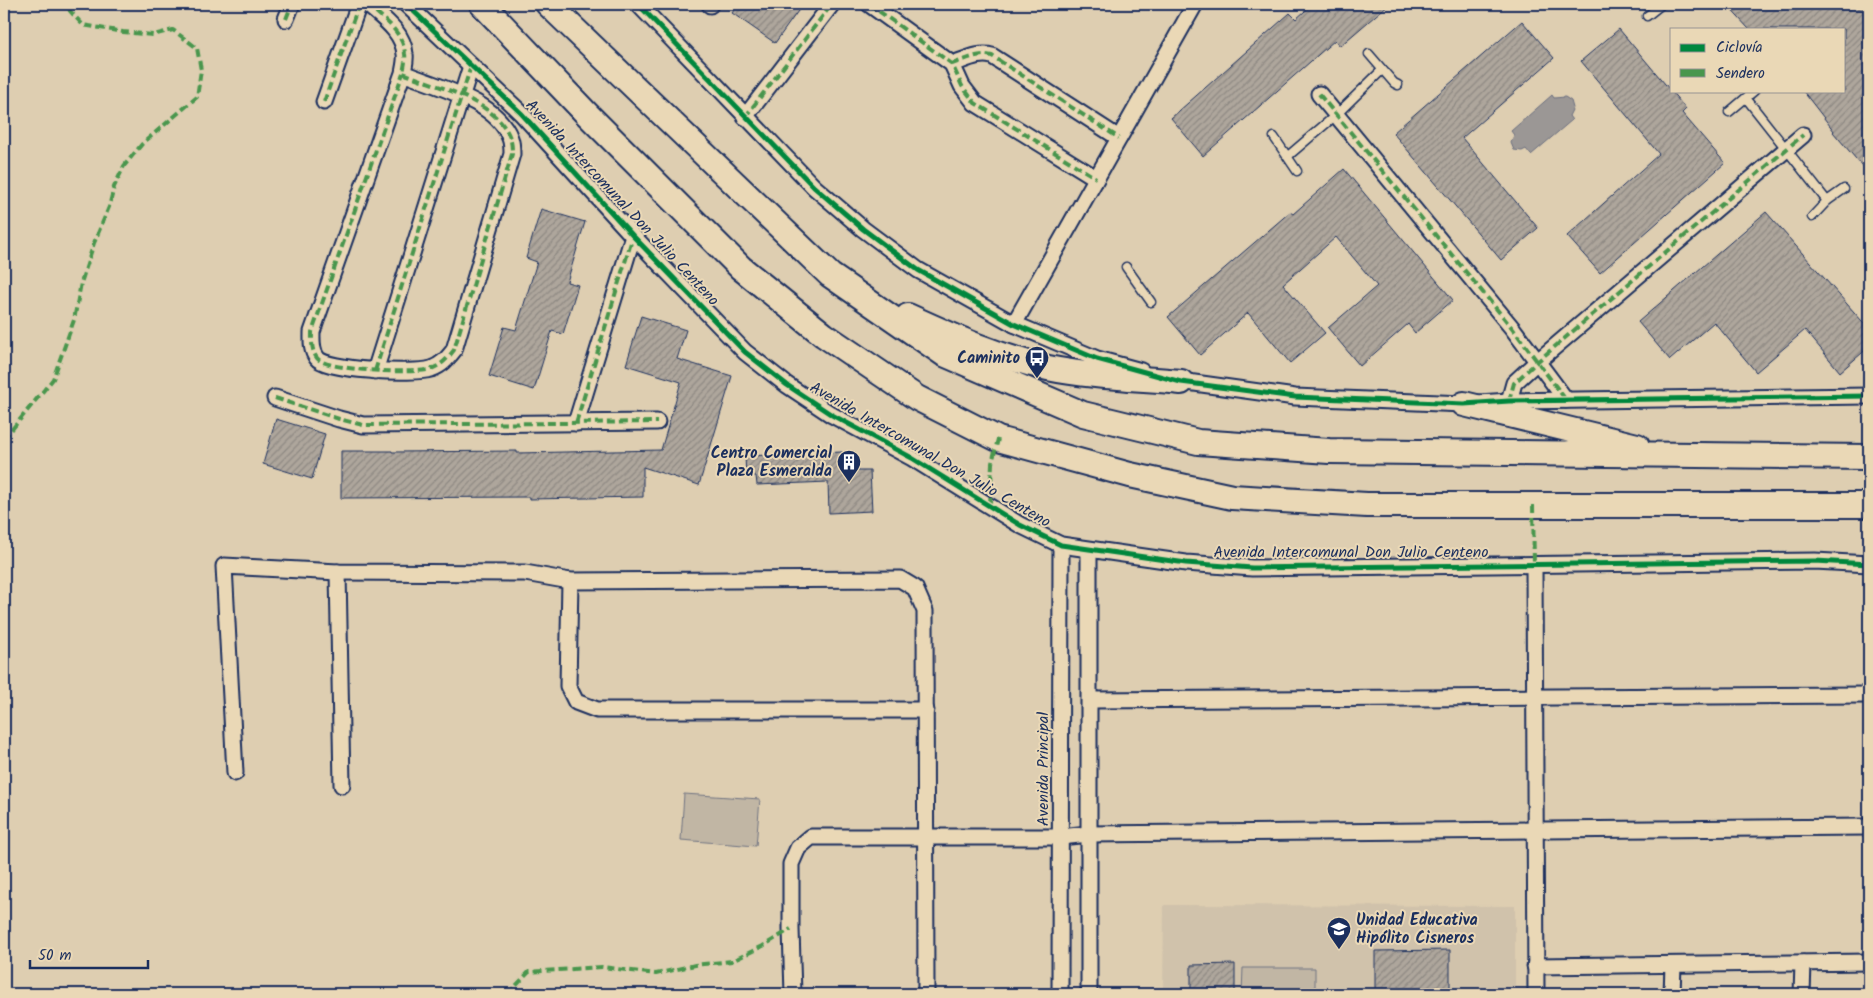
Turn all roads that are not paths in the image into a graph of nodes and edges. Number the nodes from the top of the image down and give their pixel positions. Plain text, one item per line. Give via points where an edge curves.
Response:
1 (292, 4) edge
2 (359, 4) edge
3 (367, 4) edge
4 (406, 4) edge
5 (482, 4) edge
6 (548, 4) edge
7 (638, 4) edge
8 (832, 4) edge
9 (869, 4) edge
10 (1195, 4) edge
11 (1662, 4) edge
12 (1646, 16) dead end
13 (286, 19) dead end
14 (1369, 54) dead end
15 (952, 64) junction
16 (471, 66) junction
17 (1382, 70) junction
18 (403, 73) junction
19 (1398, 85) dead end
20 (1753, 92) edge
21 (1319, 94) dead end
22 (460, 96) junction
23 (1746, 98) junction
24 (324, 102) dead end
25 (1729, 112) dead end
26 (1336, 115) junction
27 (745, 117) junction
28 (1803, 135) dead end
29 (1274, 137) dead end
30 (1119, 138) junction
31 (1788, 148) junction
32 (1288, 156) junction
33 (1297, 171) dead end
34 (1096, 178) junction
35 (1844, 189) dead end
36 (1828, 201) junction
37 (1812, 216) dead end
38 (634, 236) junction
39 (1126, 267) dead end
40 (843, 284) junction
41 (1151, 302) dead end
42 (1014, 324) junction
43 (1538, 361) junction
44 (375, 371) junction
45 (1181, 382) junction
46 (1869, 396) edge
47 (274, 398) dead end
48 (1566, 400) junction
49 (1509, 401) junction
50 (1464, 404) junction
51 (657, 422) dead end
52 (576, 423) junction
53 (1677, 456) junction
54 (1869, 457) edge
55 (1869, 505) edge
56 (1061, 545) junction
57 (1089, 550) junction
58 (1869, 564) edge
59 (1534, 565) junction
60 (338, 572) junction
61 (570, 581) junction
62 (1869, 695) edge
63 (1535, 697) junction
64 (1090, 700) junction
65 (926, 710) junction
66 (235, 773) dead end
67 (342, 785) dead end
68 (1869, 827) edge
69 (1535, 830) junction
70 (1088, 834) junction
71 (926, 837) junction
72 (1060, 837) junction
73 (1869, 962) edge
74 (1802, 963) junction
75 (1673, 965) junction
76 (1536, 966) junction
77 (794, 994) edge
78 (926, 994) edge
79 (1060, 994) edge
80 (1089, 994) edge
81 (1536, 994) edge
82 (1672, 994) edge
83 (1802, 994) edge

1 - 13 street
2 - 24 street
3 - 18 street via 394,28 402,41 405,55
4 - 16 street, Avenida Intercomunal Don Julio Centeno
5 - 55 main road via 741,268 824,335 917,398 998,439 1130,475 1232,497 1367,505
6 - 40 main road
7 - 27 street
8 - 27 street
9 - 15 street
10 - 30 street
11 - 12 lane
14 - 17 lane
15 - 30 street via 980,55 992,56
15 - 34 street via 962,86 975,102
16 - 22 street
16 - 38 street, Avenida Intercomunal Don Julio Centeno via 520,113
17 - 19 lane
17 - 26 lane
18 - 22 street
18 - 44 street via 312,332 312,348 318,360 330,366
20 - 23 lane
21 - 26 street
22 - 44 street
22 - 44 street via 483,106 498,119 510,138 512,154 454,350 445,363 429,370
23 - 25 lane
23 - 31 lane
26 - 32 lane
26 - 43 street
27 - 42 street via 814,187 863,229 918,270
28 - 31 street
29 - 32 lane
30 - 34 street
31 - 36 lane
31 - 43 street
32 - 33 lane
34 - 42 street
35 - 36 lane
36 - 37 lane
38 - 52 street
38 - 56 street, Avenida Intercomunal Don Julio Centeno via 745,352 787,385 832,415 912,458 1020,525
39 - 41 lane
40 - 45 main road via 963,341 1008,358 1074,372
40 - 53 main road via 944,354 1083,414 1198,442 1329,451
42 - 45 street via 1097,359
43 - 48 street
43 - 49 street via 1514,383
45 - 50 street via 1295,397
46 - 48 street
47 - 52 street via 363,424
48 - 49 street
49 - 50 street
50 - 53 main road
51 - 52 street
53 - 54 main road
56 - 57 street, Avenida Intercomunal Don Julio Centeno
56 - 72 street, Avenida Principal
57 - 59 street, Avenida Intercomunal Don Julio Centeno via 1252,568
57 - 64 street
58 - 59 street, Avenida Intercomunal Don Julio Centeno via 1816,561
59 - 63 street
60 - 61 street via 525,572
60 - 66 street via 224,566
60 - 67 street
61 - 65 street via 900,579 915,588 925,611
61 - 65 street via 568,686 576,702 597,710
62 - 63 street
63 - 64 street
63 - 69 street
64 - 70 street
65 - 71 street
68 - 69 street
69 - 70 street
69 - 76 street
70 - 72 street
70 - 80 street
71 - 72 street
71 - 77 street via 810,837 798,848 791,864
71 - 78 street
72 - 79 street, Avenida Principal
73 - 74 street
74 - 75 street
74 - 83 street
75 - 76 street
75 - 82 street
76 - 81 street

